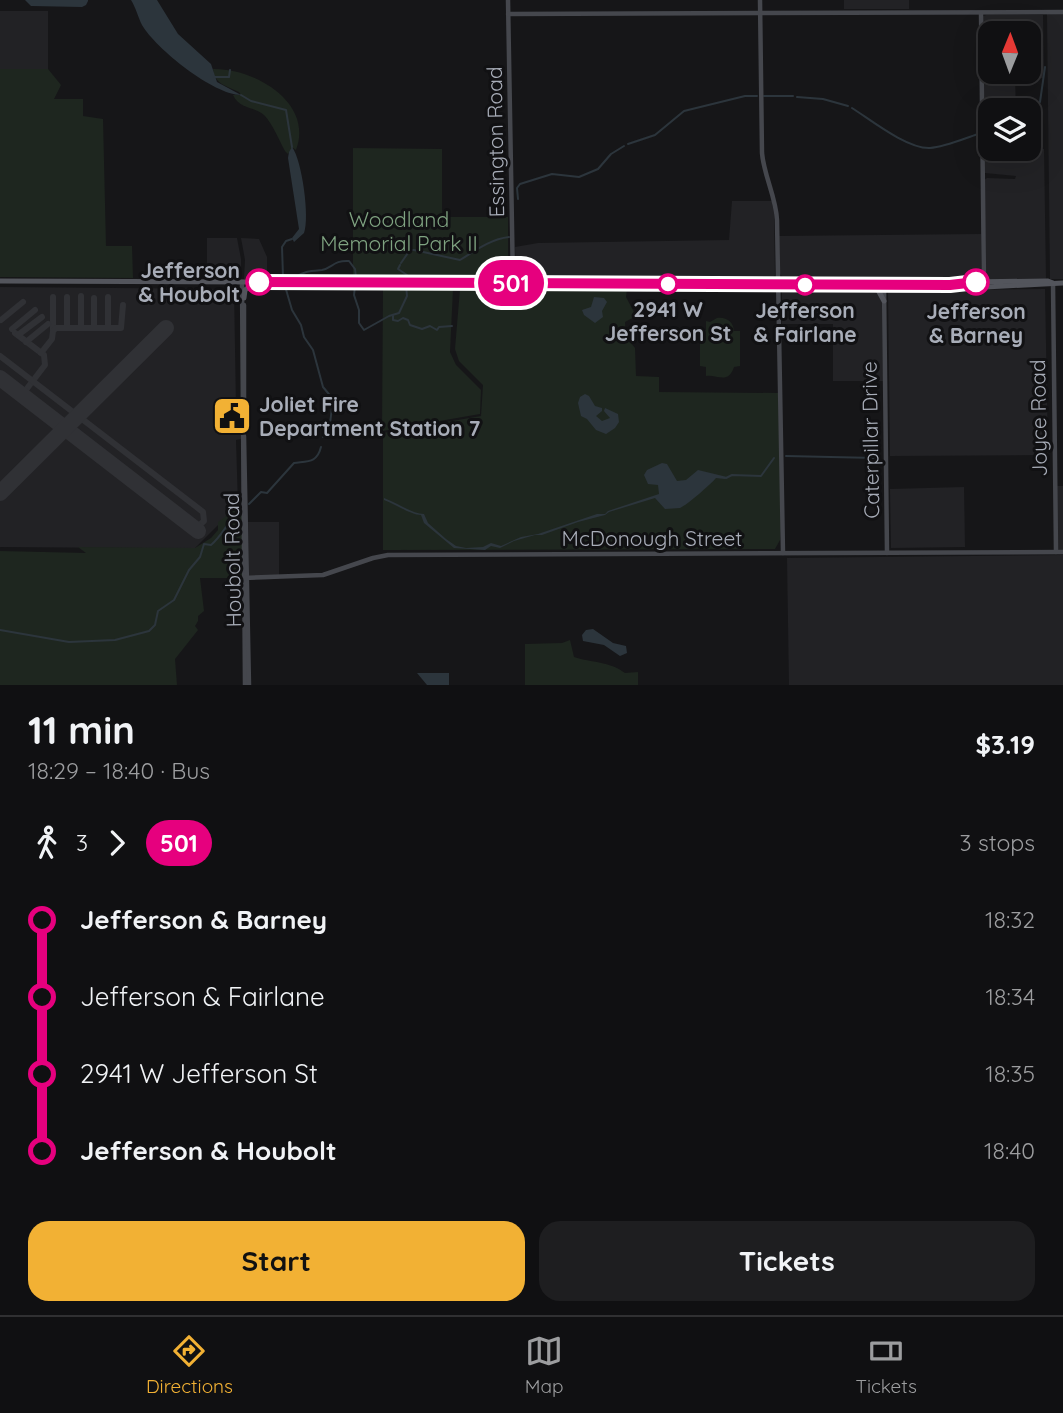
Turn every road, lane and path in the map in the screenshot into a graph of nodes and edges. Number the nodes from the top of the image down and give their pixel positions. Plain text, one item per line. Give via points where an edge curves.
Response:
1 (508, 0) edge
2 (760, 0) edge
3 (1063, 12) edge
4 (981, 13) junction
5 (508, 14) junction
6 (760, 14) junction
7 (0, 281) edge
8 (242, 282) junction
9 (257, 282) junction
10 (1063, 282) edge
11 (513, 283) junction
12 (1053, 283) junction
13 (779, 285) junction
14 (865, 285) junction
15 (884, 285) junction
16 (899, 285) junction
17 (984, 285) junction
18 (244, 298) junction
19 (884, 301) junction
20 (244, 412) junction
21 (1056, 552) junction
22 (1063, 552) edge
23 (783, 553) junction
24 (887, 553) junction
25 (246, 578) junction
26 (247, 685) edge

1 - 5 street, Essington Road
2 - 6 street
3 - 4 street
4 - 6 street
4 - 17 street
5 - 6 street
5 - 11 street, Essington Road
6 - 13 street via 762,153 777,214
7 - 8 main road
8 - 9 main road
8 - 18 street, Houbolt Road
8 - 20 street, Houbolt Road
9 - 11 main road
9 - 18 main road via 247,287
10 - 12 main road
11 - 13 main road
12 - 17 main road
12 - 21 street, Joyce Road
13 - 14 main road
13 - 23 street
14 - 15 main road
14 - 19 main road via 878,290
15 - 16 main road
15 - 19 street, Caterpillar Drive
16 - 17 main road
16 - 19 main road via 888,290
18 - 20 street, Houbolt Road
19 - 24 street, Caterpillar Drive
20 - 25 street, Houbolt Road
21 - 22 street, McDonough Street
21 - 24 street, McDonough Street
23 - 24 street, McDonough Street
23 - 25 street, McDonough Street via 388,555 323,575
25 - 26 street, Houbolt Road

